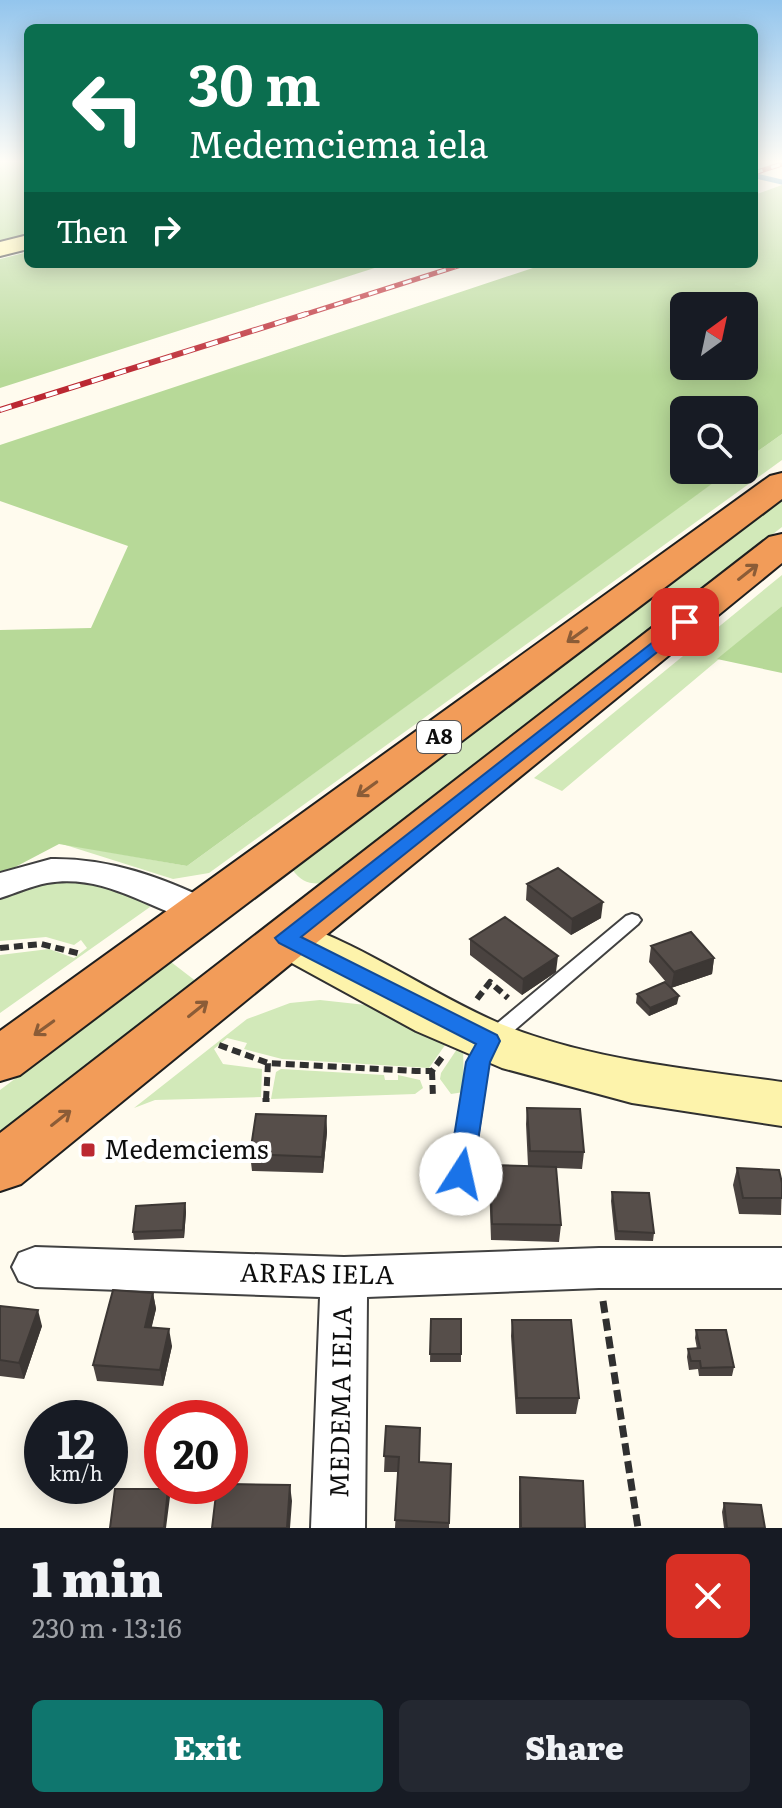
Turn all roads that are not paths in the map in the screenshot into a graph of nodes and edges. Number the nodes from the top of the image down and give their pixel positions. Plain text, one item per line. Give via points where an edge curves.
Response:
1 (24, 243) edge
2 (0, 249) edge
3 (782, 483) edge
4 (782, 545) edge
5 (0, 886) edge
6 (200, 911) junction
7 (632, 920) dead end
8 (286, 938) junction
9 (484, 1028) junction
10 (0, 1060) edge
11 (782, 1104) edge
12 (0, 1167) edge
13 (461, 1174) dead end
14 (35, 1267) dead end
15 (782, 1268) edge
16 (344, 1277) junction
17 (338, 1528) edge

1 - 2 street
3 -> 6 highway, A8
8 -> 4 highway
5 - 6 street via 22,875 66,868 113,875
6 -> 10 highway, A8
7 - 9 lane
8 - 9 street
12 -> 8 highway
9 - 11 street via 574,1066 667,1089
9 - 13 lane
14 - 16 street, ARFAS IELA
15 - 16 street, ARFAS IELA
16 - 17 street, MEDEMA IELA

